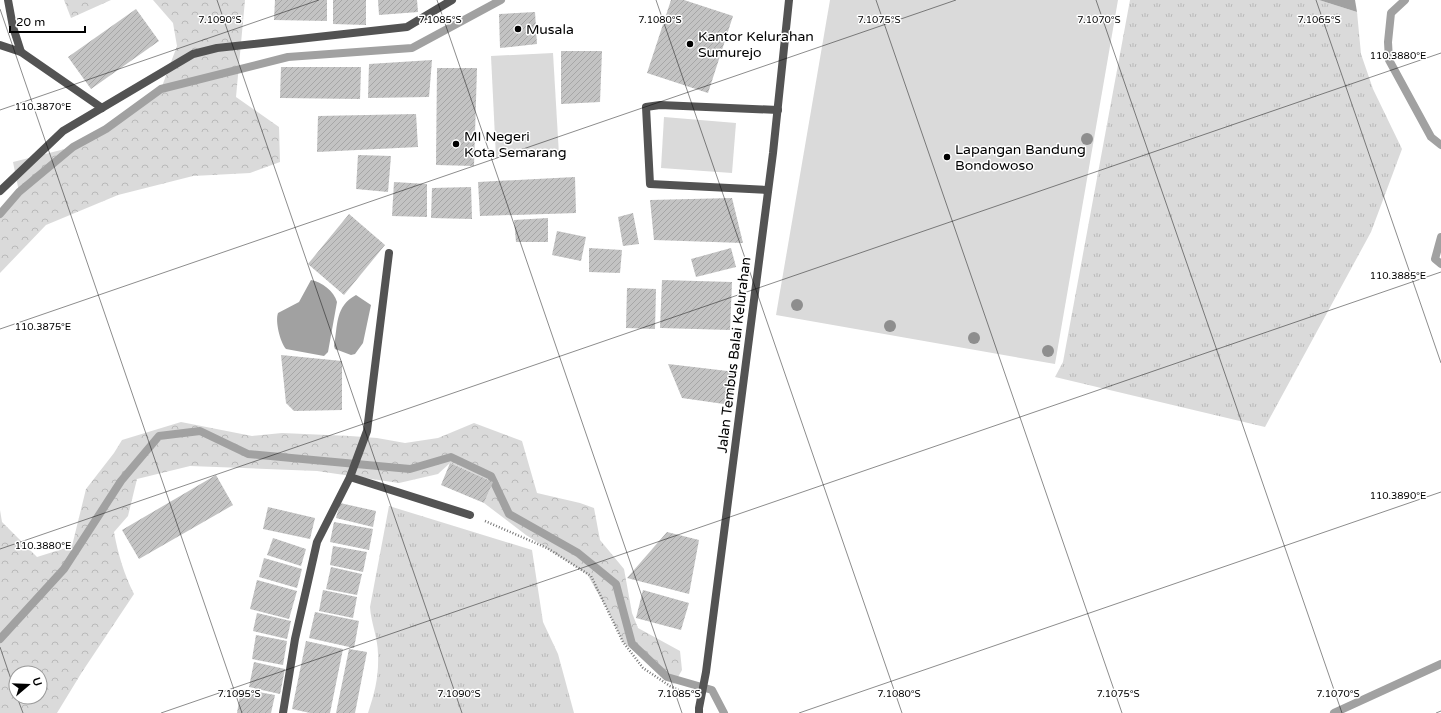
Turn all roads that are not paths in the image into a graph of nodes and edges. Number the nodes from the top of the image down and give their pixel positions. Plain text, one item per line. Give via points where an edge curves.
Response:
1 (8, 0) edge
2 (452, 0) edge
3 (789, 0) edge
4 (0, 46) edge
5 (21, 52) junction
6 (102, 108) junction
7 (778, 110) junction
8 (768, 190) junction
9 (0, 191) edge
10 (389, 253) dead end
11 (350, 477) junction
12 (470, 514) road end
13 (699, 711) edge
14 (283, 713) edge

1 - 5 street
2 - 6 street via 407,27 217,48 193,54
3 - 7 street, Jalan Tembus Balai Kelurahan
4 - 5 street
5 - 6 street
6 - 9 street via 63,131
7 - 8 street, Jalan Tembus Balai Kelurahan
7 - 8 street via 660,105 646,107 650,184
8 - 13 street, Jalan Tembus Balai Kelurahan
10 - 11 street via 367,431
11 - 12 street
11 - 14 street via 317,542 295,639

